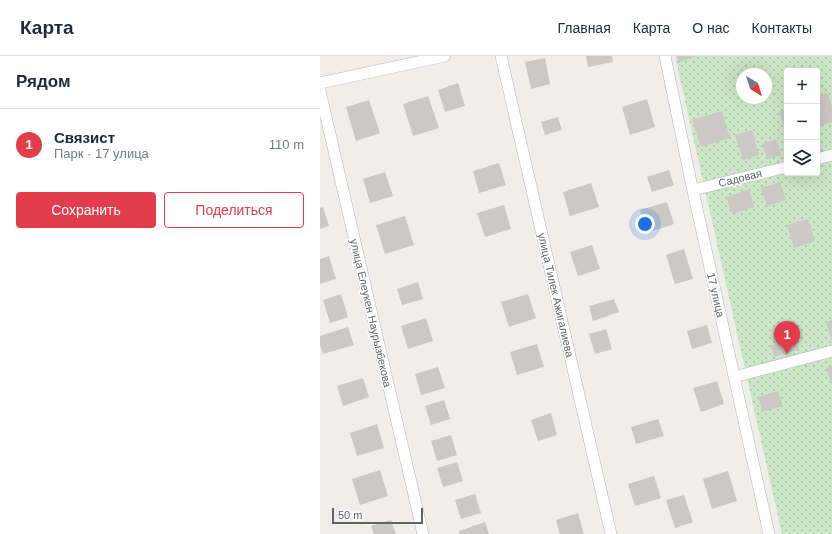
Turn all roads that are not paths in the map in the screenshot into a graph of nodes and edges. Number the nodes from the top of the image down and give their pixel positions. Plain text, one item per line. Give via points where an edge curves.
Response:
1 (445, 56) edge
2 (501, 56) edge
3 (664, 56) edge
4 (320, 83) edge
5 (320, 91) edge
6 (832, 156) edge
7 (820, 158) edge
8 (784, 168) edge
9 (693, 190) junction
10 (832, 351) edge
11 (734, 377) junction
12 (423, 534) edge
13 (610, 534) edge
14 (769, 534) edge

1 - 4 street
2 - 13 street, улица Тилек Ажигалиева
3 - 9 street, 17 улица
5 - 12 street, улица Елеукен Наурызбекова
6 - 7 street
8 - 9 street, Садовая
9 - 11 street, 17 улица
10 - 11 street
11 - 14 street, 17 улица

